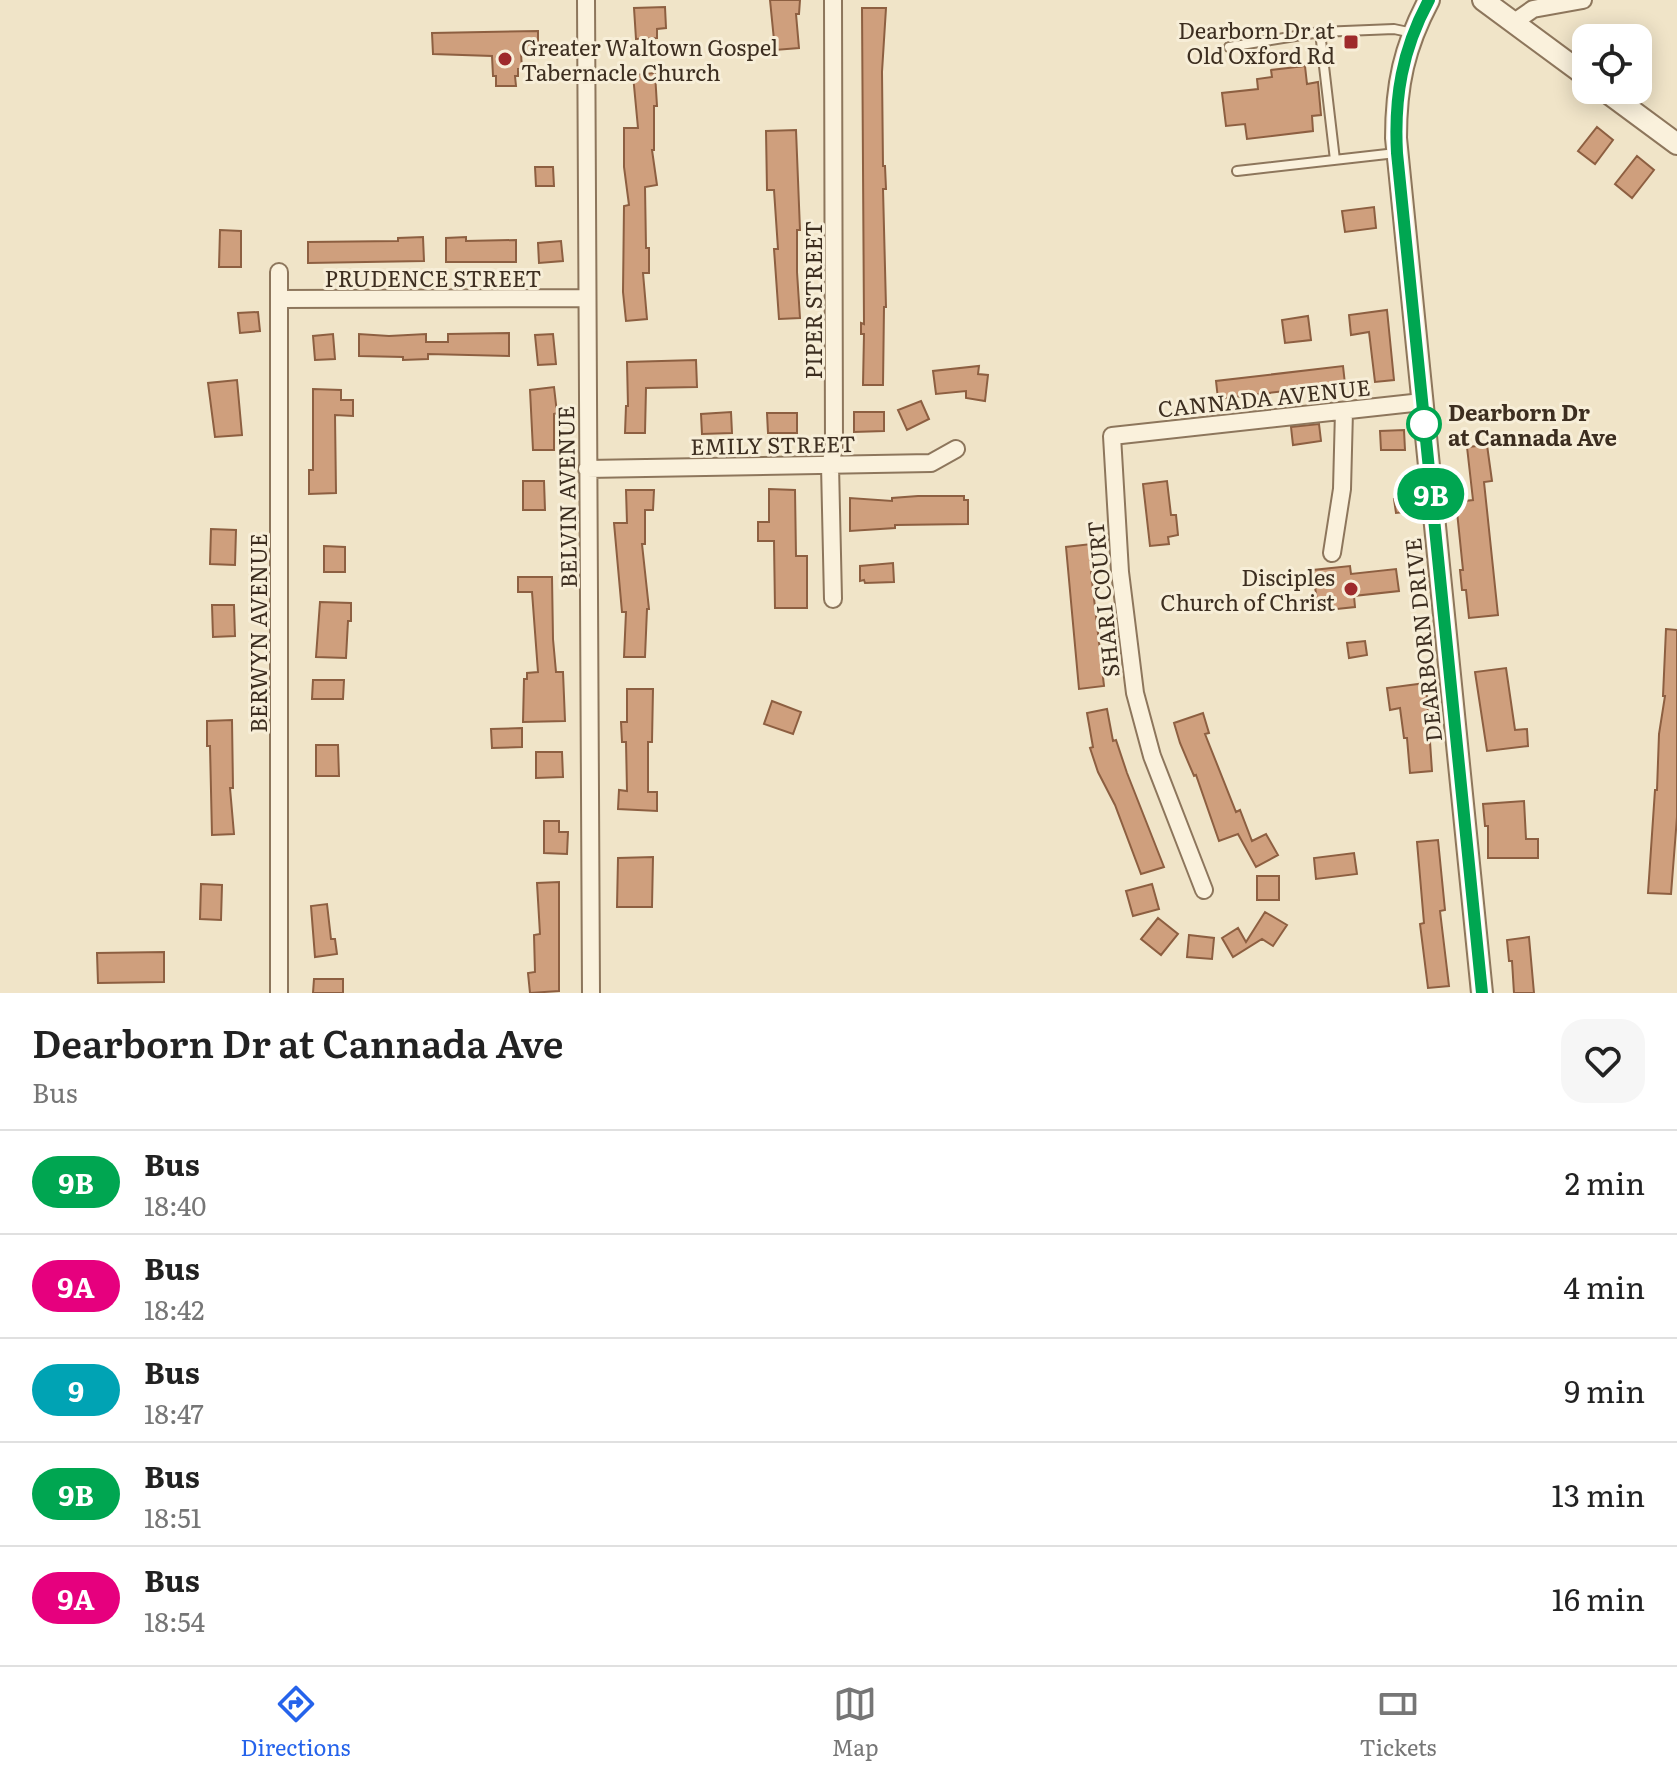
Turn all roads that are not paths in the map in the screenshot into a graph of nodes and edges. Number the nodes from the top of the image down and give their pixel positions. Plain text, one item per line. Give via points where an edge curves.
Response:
1 (586, 0) edge
2 (833, 0) edge
3 (1429, 0) edge
4 (1483, 0) edge
5 (1583, 0) edge
6 (1513, 23) junction
7 (1320, 32) junction
8 (1413, 33) junction
9 (1229, 47) dead end
10 (1572, 66) edge
11 (1623, 104) edge
12 (1677, 144) edge
13 (1397, 153) junction
14 (1335, 160) junction
15 (1237, 171) dead end
16 (279, 272) dead end
17 (587, 298) junction
18 (279, 299) junction
19 (1422, 402) junction
20 (1344, 411) junction
21 (1112, 436) joint
22 (956, 449) dead end
23 (830, 465) junction
24 (587, 469) junction
25 (1332, 553) dead end
26 (833, 599) dead end
27 (1204, 890) dead end
28 (279, 993) edge
29 (591, 993) edge
30 (1482, 993) edge

1 - 17 street, BELVIN AVENUE
2 - 23 street, PIPER STREET
3 - 8 street, DEARBORN DRIVE
4 - 6 street
5 - 6 street via 1533,9
6 - 10 street
7 - 8 lane
7 - 9 lane
7 - 14 lane
8 - 13 street, DEARBORN DRIVE via 1400,75
11 - 12 street
13 - 14 lane
13 - 19 street, DEARBORN DRIVE
14 - 15 lane
16 - 18 street, BERWYN AVENUE
17 - 18 street, PRUDENCE STREET
17 - 24 street, BELVIN AVENUE
18 - 28 street, BERWYN AVENUE
19 - 20 street, CANNADA AVENUE
19 - 30 street, DEARBORN DRIVE
20 - 21 street, CANNADA AVENUE
20 - 25 street via 1342,489
21 - 27 street, SHARI COURT via 1120,572 1135,693 1152,756
22 - 23 street, EMILY STREET via 931,463
23 - 24 street, EMILY STREET
23 - 26 street, PIPER STREET
24 - 29 street, BELVIN AVENUE

